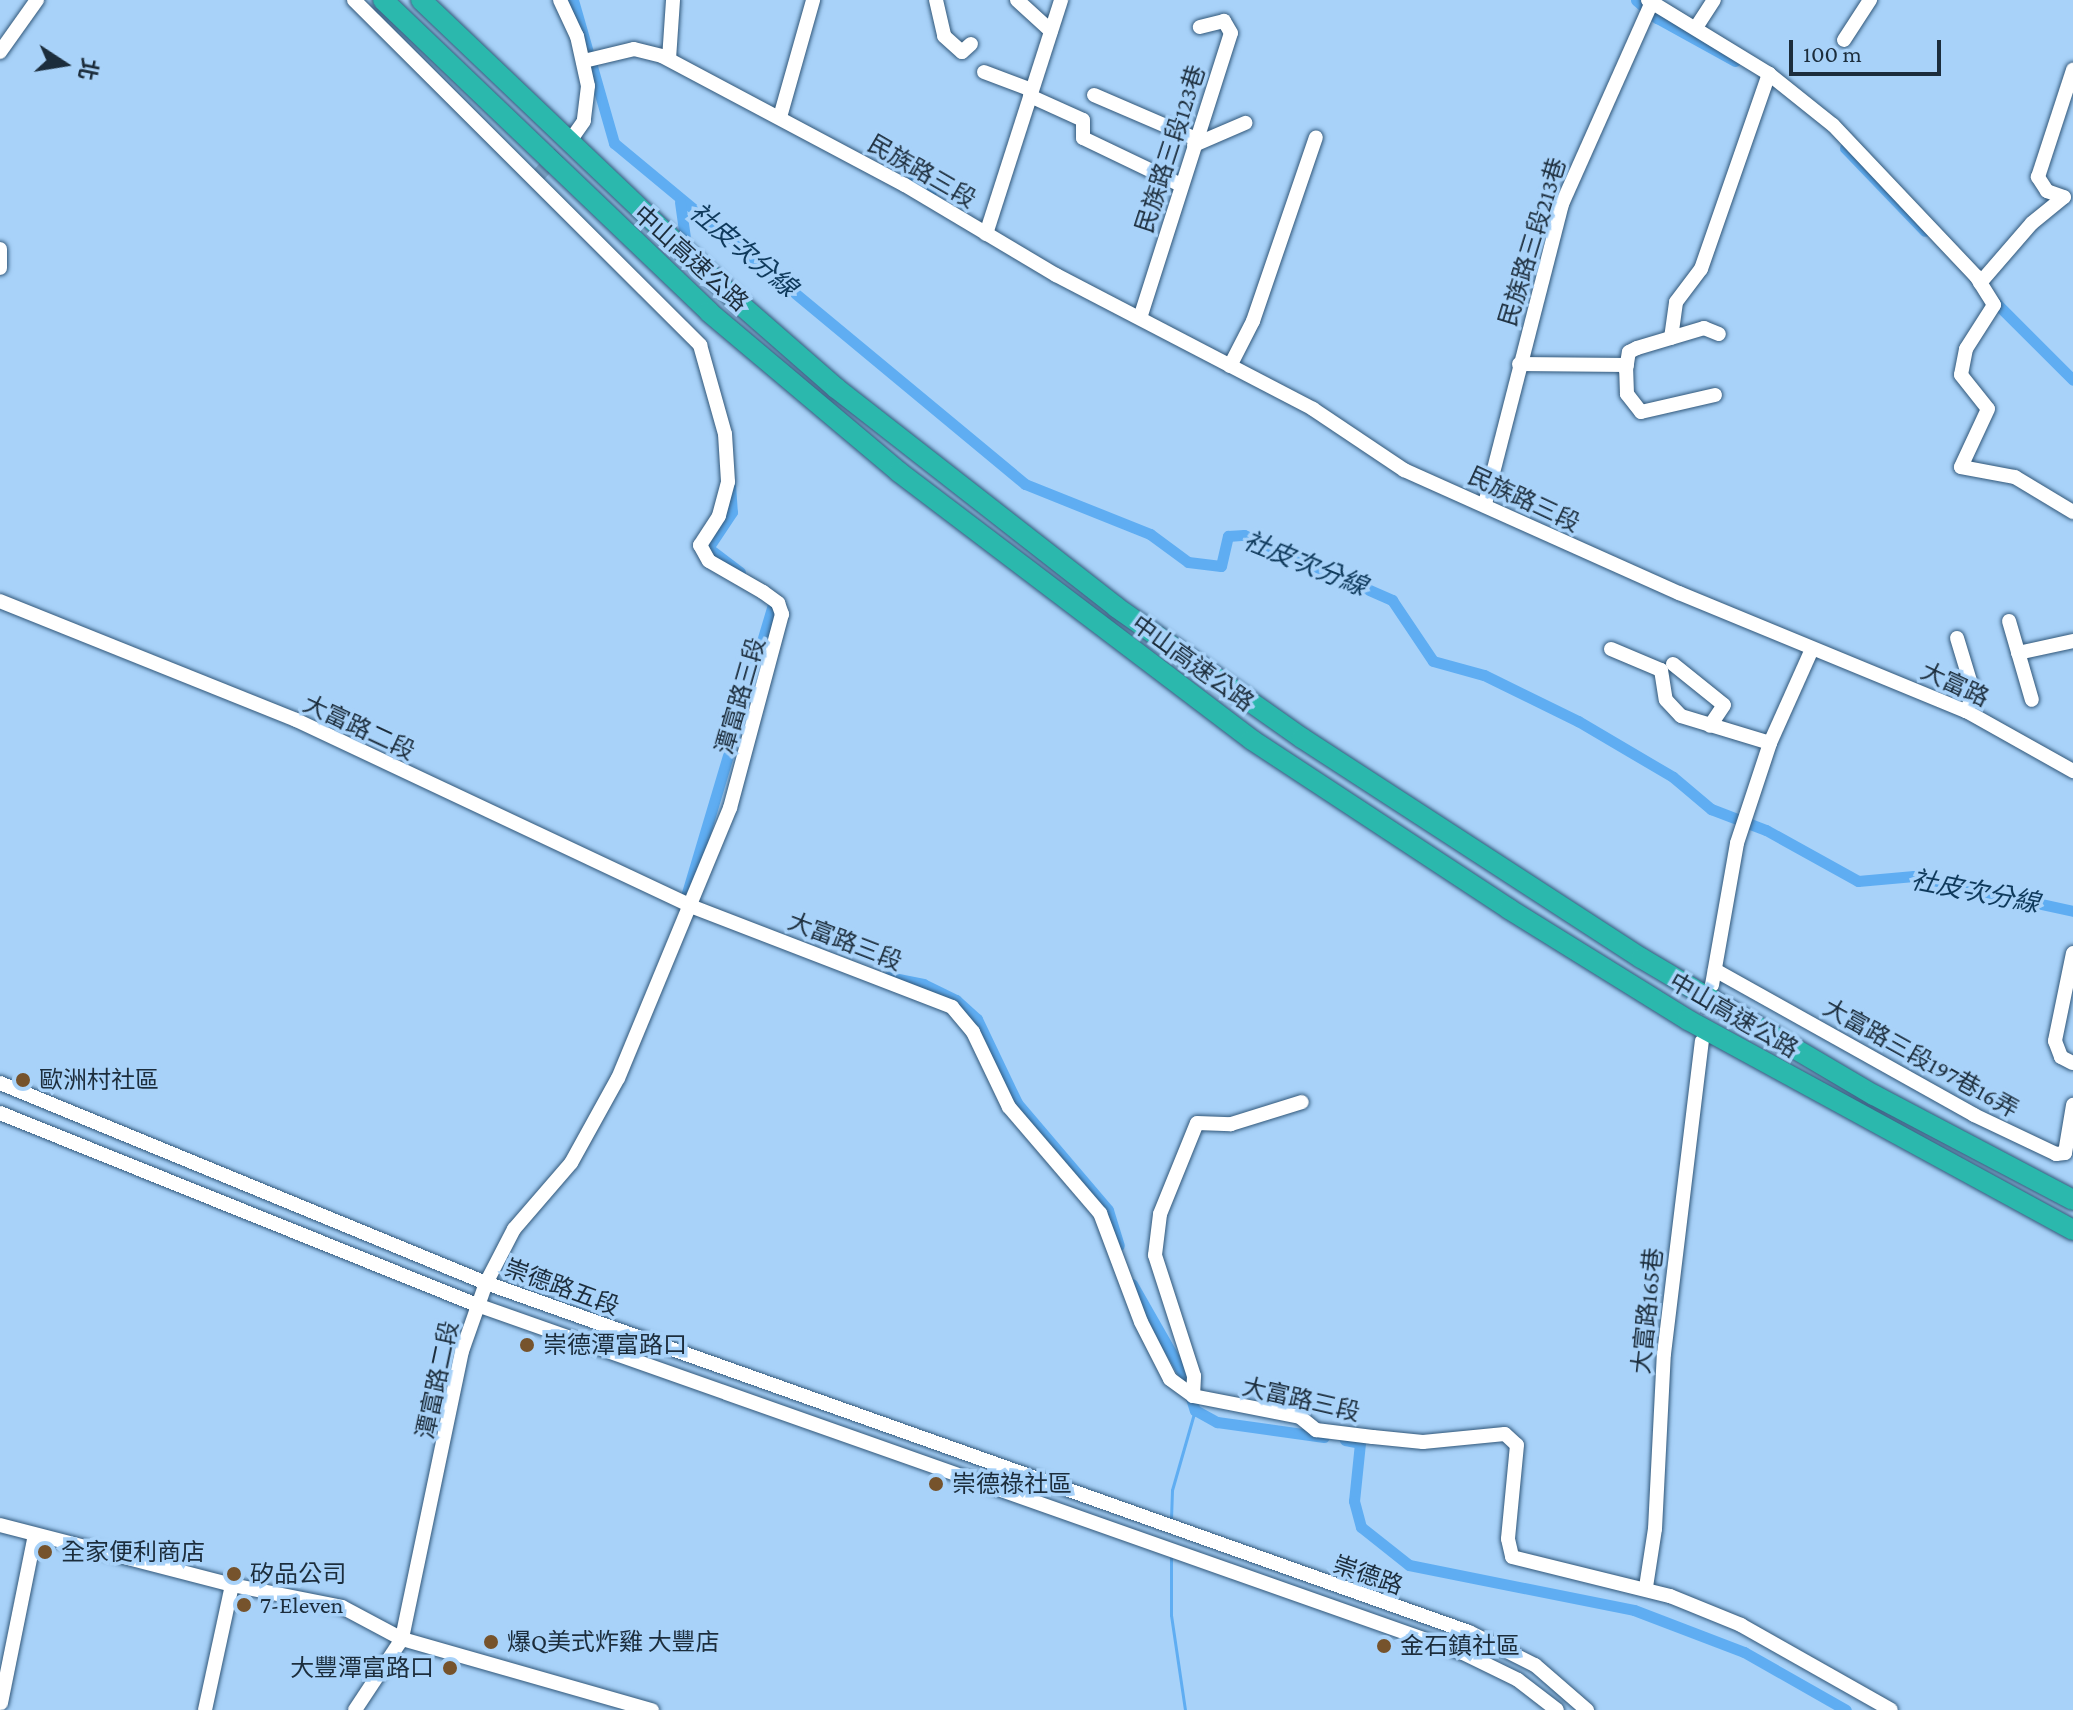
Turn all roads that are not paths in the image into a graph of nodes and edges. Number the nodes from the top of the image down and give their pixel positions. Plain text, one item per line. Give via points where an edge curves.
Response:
1 (37, 0) edge
2 (354, 0) edge
3 (383, 0) edge
4 (421, 0) edge
5 (560, 0) edge
6 (673, 0) edge
7 (813, 0) edge
8 (936, 0) edge
9 (1017, 0) edge
10 (1061, 0) edge
11 (1714, 0) edge
12 (1870, 0) edge
13 (1650, 2) edge
14 (1697, 26) junction
15 (1200, 27) dead end
16 (1051, 31) junction
17 (1844, 40) dead end
18 (971, 44) dead end
19 (0, 52) edge
20 (590, 59) junction
21 (669, 59) junction
22 (2073, 70) edge
23 (984, 72) dead end
24 (1769, 74) junction
25 (1031, 93) junction
26 (1094, 95) dead end
27 (780, 117) junction
28 (1245, 123) dead end
29 (573, 137) tunnel mouth
30 (1316, 137) dead end
31 (1195, 142) junction
32 (1181, 185) junction
33 (986, 234) junction
34 (0, 249) edge
35 (0, 268) edge
36 (1980, 283) junction
37 (1140, 318) junction
38 (1719, 334) dead end
39 (1671, 338) junction
40 (1519, 364) junction
41 (1627, 365) junction
42 (1230, 366) junction
43 (1715, 395) dead end
44 (1485, 504) junction
45 (2073, 512) edge
46 (0, 601) edge
47 (2009, 621) dead end
48 (1957, 638) dead end
49 (2073, 641) edge
50 (1611, 649) dead end
51 (1812, 649) junction
52 (2018, 653) junction
53 (1673, 664) dead end
54 (2032, 700) dead end
55 (1966, 711) junction
56 (1710, 726) junction
57 (1770, 743) junction
58 (2073, 771) edge
59 (693, 907) junction
60 (2073, 953) edge
61 (1715, 970) junction
62 (1712, 985) tunnel mouth
63 (1702, 1041) tunnel mouth
64 (2073, 1063) edge
65 (0, 1083) edge
66 (1302, 1102) dead end
67 (2073, 1105) edge
68 (0, 1113) edge
69 (2073, 1200) edge
70 (2073, 1230) edge
71 (486, 1283) junction
72 (477, 1305) junction
73 (1193, 1396) junction
74 (1120, 1506) joint
75 (0, 1525) edge
76 (1112, 1527) joint
77 (35, 1535) junction
78 (232, 1585) junction
79 (1646, 1587) junction
80 (402, 1639) junction
81 (1, 1703) edge
82 (205, 1710) edge
83 (355, 1710) edge
84 (652, 1710) edge
85 (1557, 1710) edge
86 (1587, 1710) edge
87 (1891, 1710) edge

1 - 19 street
2 - 59 street, 潭富路三段 via 700,345 725,434 728,482 719,516 700,545 709,561 763,592 778,603 782,614 746,755
3 - 70 highway, 中山高速公路 via 709,312 899,472 1252,740 1688,1020
4 - 69 highway, 中山高速公路 via 740,304 836,388 1116,607 1314,746 1590,927 1874,1095
5 - 20 street
6 - 21 street
7 - 27 street
8 - 18 street via 944,36 962,52
9 - 16 street
10 - 16 street
11 - 14 street
12 - 17 street
13 - 14 street
13 - 40 street, 民族路三段213巷 via 1562,204
14 - 24 street
15 - 31 street, 民族路三段123巷 via 1224,21 1231,33
16 - 25 street
20 - 21 street, 民族路三段 via 645,49
20 - 29 street via 589,105
21 - 27 street, 民族路三段
22 - 36 street via 2038,177 2047,191 2064,197 2032,223
23 - 25 street
24 - 36 street via 1833,125
24 - 39 street via 1701,269 1676,302
25 - 32 street via 1083,120 1083,138
25 - 33 street
26 - 31 street
27 - 33 street, 民族路三段
28 - 31 street
30 - 42 street via 1253,321
31 - 32 street, 民族路三段123巷
32 - 37 street, 民族路三段123巷
33 - 37 street, 民族路三段
34 - 35 street
36 - 45 street via 1994,305 1966,349 1961,375 1988,409 1961,467 2015,477
37 - 42 street, 民族路三段
38 - 39 street via 1704,328
39 - 41 street via 1629,352
40 - 41 street
40 - 44 street, 民族路三段213巷
41 - 43 street via 1627,394 1641,412
42 - 44 street, 民族路三段 via 1313,409 1390,463
44 - 51 street, 民族路三段
46 - 59 street, 大富路二段 via 296,720
47 - 52 street
48 - 55 street via 1974,694
49 - 52 street
50 - 56 street via 1661,670 1666,700 1681,716
51 - 55 street, 大富路 via 1863,665
51 - 57 street
52 - 54 street
53 - 56 street via 1724,705
55 - 58 street, 大富路
56 - 57 street
57 - 61 street via 1737,843
59 - 71 street, 潭富路二段 via 618,1078 571,1163 514,1229
59 - 73 street, 大富路三段 via 952,1007 973,1032 1009,1107 1100,1213 1141,1322 1170,1379
60 - 64 street via 2055,1041 2061,1057
61 - 62 street
61 - 67 street, 大富路三段197巷16弄 via 1947,1100 2056,1154 2065,1153
63 - 79 street, 大富路165巷 via 1663,1365 1655,1529
65 - 71 street, 崇德路五段
66 - 73 street via 1231,1124 1197,1123 1160,1214 1155,1255 1194,1376
68 - 72 street, 崇德路五段
71 - 72 street, 潭富路二段
71 - 74 street, 崇德路五段
72 - 76 street, 崇德路五段 via 895,1456
72 - 80 street, 潭富路二段 via 462,1351
73 - 79 street, 大富路三段 via 1300,1417 1316,1430 1373,1437 1423,1442 1505,1434 1517,1445 1508,1539 1512,1557
74 - 86 street, 崇德路 via 1506,1647
75 - 77 street
76 - 85 street, 崇德路 via 1463,1653 1518,1680
77 - 78 street
77 - 81 street
78 - 80 street via 342,1607
78 - 82 street
79 - 87 street, 大富路三段 via 1741,1625
80 - 83 street, 潭富路二段
80 - 84 street

